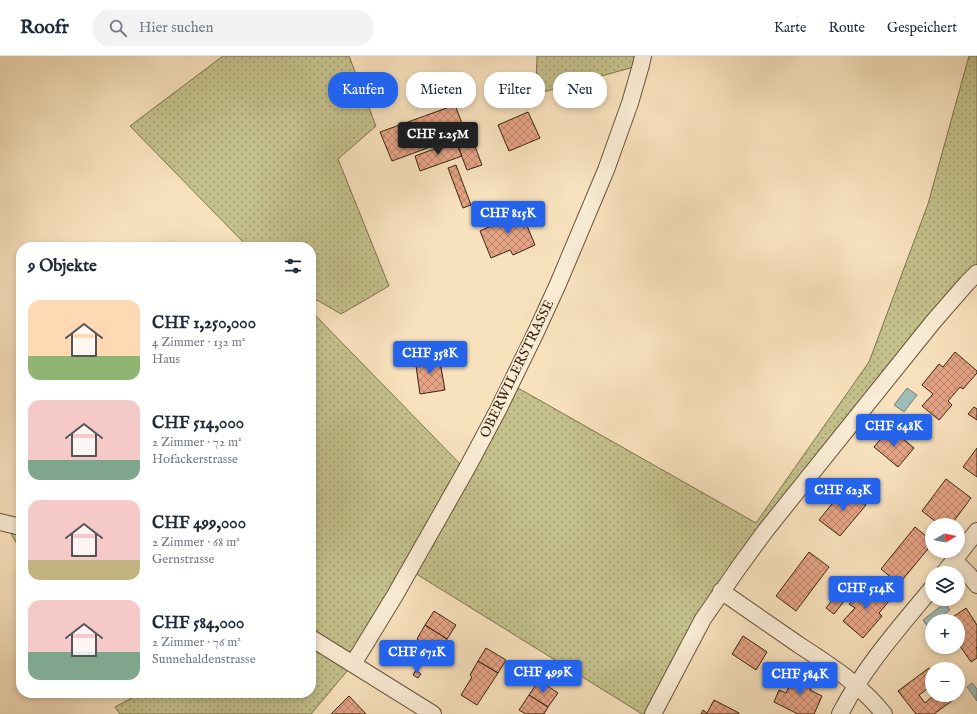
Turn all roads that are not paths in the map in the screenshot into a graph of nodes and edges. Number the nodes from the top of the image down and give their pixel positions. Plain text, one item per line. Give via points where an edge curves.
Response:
1 (643, 56) edge
2 (977, 273) edge
3 (0, 522) edge
4 (16, 526) edge
5 (977, 531) edge
6 (954, 560) junction
7 (949, 566) edge
8 (977, 585) edge
9 (721, 592) junction
10 (925, 597) edge
11 (316, 641) edge
12 (352, 664) junction
13 (856, 685) junction
14 (433, 714) edge
15 (653, 714) edge
16 (840, 714) edge
17 (884, 714) edge

1 - 12 street, OBERWILERSTRASSE via 630,103 606,170 536,332 466,470 398,590
2 - 9 street via 933,322 775,518
3 - 4 street
5 - 6 street
6 - 7 street
6 - 8 street
9 - 13 street via 838,670
9 - 15 street via 703,619
10 - 13 street
11 - 12 street
12 - 14 street
13 - 16 street
13 - 17 street

